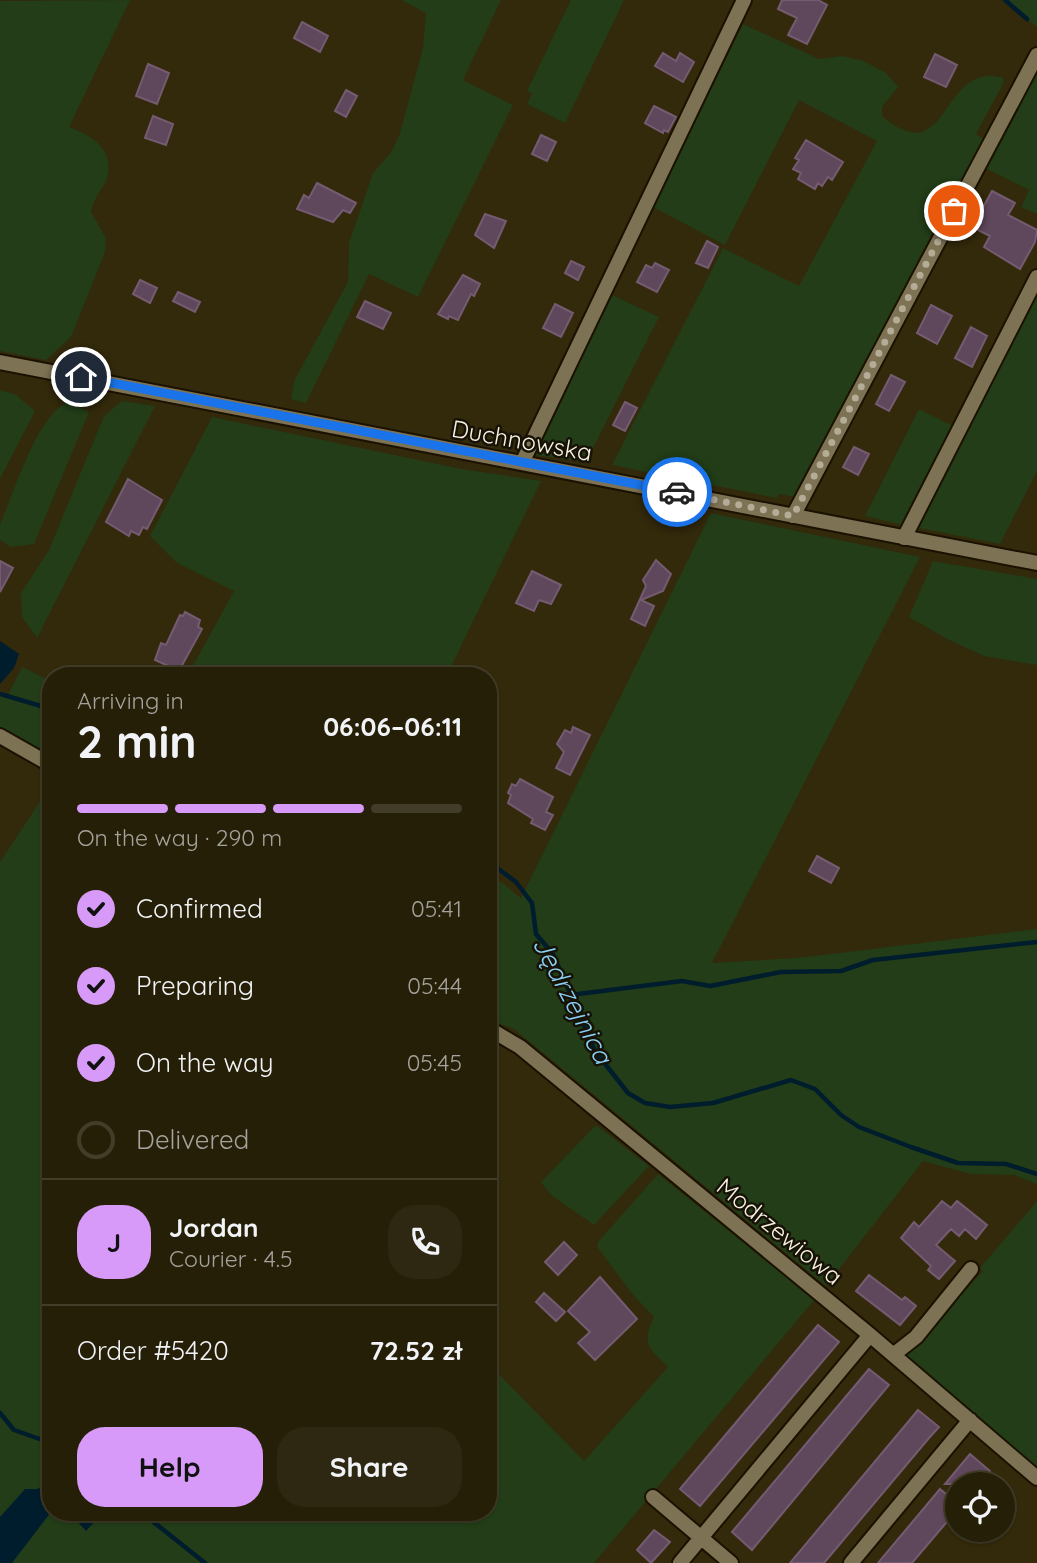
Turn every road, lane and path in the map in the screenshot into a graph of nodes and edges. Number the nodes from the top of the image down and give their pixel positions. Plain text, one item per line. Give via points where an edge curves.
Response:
1 (744, 0) edge
2 (1037, 55) edge
3 (1037, 277) edge
4 (0, 362) edge
5 (522, 463) junction
6 (793, 516) junction
7 (904, 538) junction
8 (1037, 563) edge
9 (0, 736) edge
10 (42, 760) edge
11 (497, 1033) edge
12 (971, 1269) dead end
13 (870, 1335) junction
14 (893, 1355) junction
15 (970, 1420) junction
16 (1037, 1478) edge
17 (653, 1497) dead end
18 (702, 1538) junction
19 (680, 1563) edge
20 (732, 1563) edge
21 (851, 1563) edge

1 - 5 street
2 - 6 street
3 - 7 street
4 - 5 street, Duchnowska
5 - 6 street, Duchnowska
6 - 7 street, Duchnowska
7 - 8 street, Duchnowska
9 - 10 street
11 - 13 street, Modrzewiowa via 520,1047
12 - 14 street via 916,1337
13 - 14 street, Modrzewiowa
13 - 18 street
14 - 15 street, Modrzewiowa
15 - 16 street, Modrzewiowa
15 - 21 street
17 - 18 street
18 - 19 street
18 - 20 street

